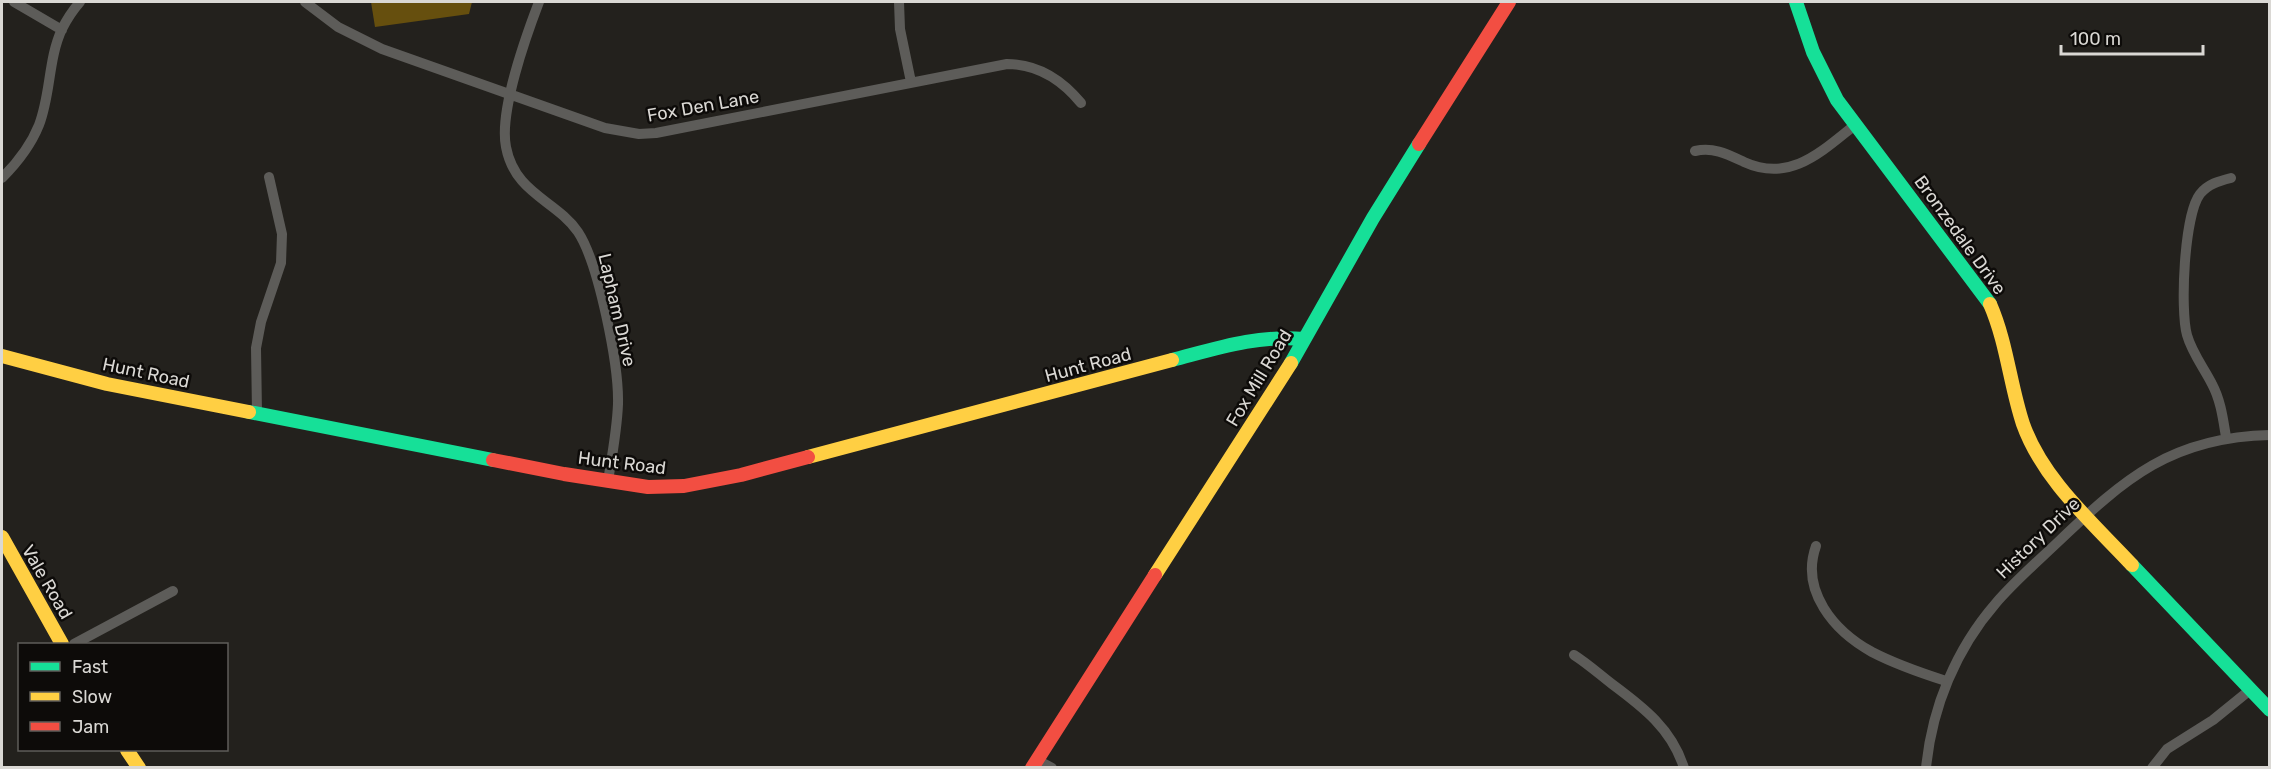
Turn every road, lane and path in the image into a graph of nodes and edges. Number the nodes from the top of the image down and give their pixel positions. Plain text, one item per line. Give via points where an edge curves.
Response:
1 (14, 2) edge
2 (80, 2) edge
3 (305, 2) edge
4 (539, 2) edge
5 (899, 2) edge
6 (1509, 2) edge
7 (1796, 2) edge
8 (62, 30) junction
9 (911, 82) junction
10 (511, 95) junction
11 (1081, 103) dead end
12 (1855, 125) junction
13 (1695, 151) dead end
14 (269, 177) dead end
15 (2, 178) edge
16 (2231, 178) dead end
17 (1304, 339) junction
18 (2, 356) edge
19 (256, 413) junction
20 (2270, 435) edge
21 (2226, 437) junction
22 (608, 481) junction
23 (2085, 515) junction
24 (2, 537) edge
25 (1816, 546) dead end
26 (172, 591) dead end
27 (61, 643) edge
28 (78, 643) edge
29 (1574, 655) dead end
30 (1946, 681) junction
31 (2250, 690) junction
32 (2270, 710) edge
33 (128, 751) edge
34 (1035, 764) edge
35 (139, 768) edge
36 (1052, 768) edge
37 (1684, 768) edge
38 (1926, 768) edge
39 (2152, 768) edge

1 - 8 street
2 - 8 street
3 - 10 street, Fox Den Lane via 353,36
4 - 10 street, Lapham Drive
5 - 9 street via 900,29
6 - 17 street, Fox Mill Road via 1373,218
7 - 12 street, Bronzedale Drive via 1820,70
8 - 15 street via 39,124 24,153
9 - 10 street, Fox Den Lane via 639,134 605,128
9 - 11 street, Fox Den Lane via 1016,64 1050,76
10 - 22 street, Lapham Drive via 505,139 514,171 578,232 597,280 618,395
12 - 13 street via 1810,159 1791,167 1764,168 1724,152
12 - 23 street, Bronzedale Drive via 1988,300 2002,332 2031,443 2057,483
14 - 19 street via 282,234 281,263 256,348
16 - 21 street via 2208,186 2196,200 2182,307 2192,348 2217,396
17 - 22 street, Hunt Road via 1248,340 706,483 660,488
17 - 34 street, Fox Mill Road
18 - 19 street, Hunt Road via 107,384
19 - 22 street, Hunt Road
20 - 21 street, History Drive
21 - 23 street, History Drive via 2148,466
23 - 30 street, History Drive via 1996,602 1969,639
23 - 31 street, Bronzedale Drive
24 - 27 street, Vale Road
25 - 30 street via 1810,567 1814,589 1838,625 1872,652
26 - 28 street
29 - 37 street via 1662,725
30 - 38 street, History Drive
31 - 32 street, Bronzedale Drive
31 - 39 street via 2214,720 2167,748
33 - 35 street
34 - 36 street

